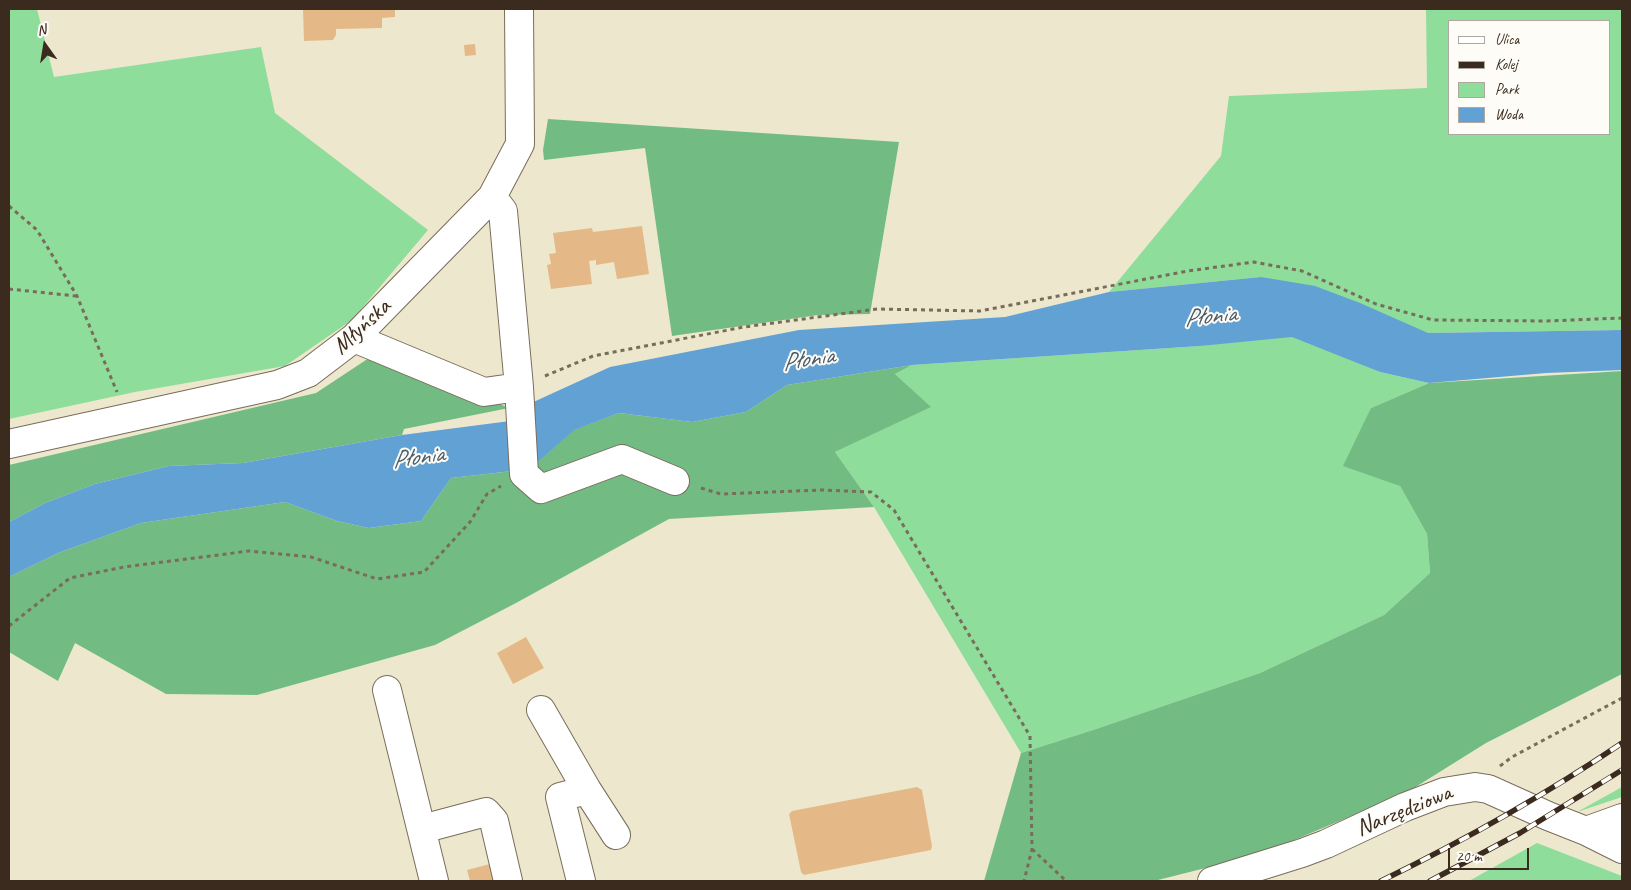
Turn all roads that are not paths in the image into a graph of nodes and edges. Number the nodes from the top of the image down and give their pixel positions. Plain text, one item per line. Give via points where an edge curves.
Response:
1 (519, 9) edge
2 (492, 197) junction
3 (354, 338) junction
4 (520, 399) junction
5 (9, 444) edge
6 (675, 481) road end
7 (387, 690) dead end
8 (541, 710) dead end
9 (587, 790) junction
10 (1622, 818) edge
11 (422, 830) junction
12 (1586, 831) junction
13 (616, 835) dead end
14 (1622, 849) edge
15 (434, 881) edge
16 (508, 881) edge
17 (581, 881) edge
18 (1212, 881) edge

1 - 2 street, Młyńska via 520,144
2 - 3 street, Młyńska
2 - 4 street via 503,211
3 - 4 street via 484,392
3 - 5 street, Młyńska via 308,373 276,385
4 - 6 street via 524,474 541,489 622,459
7 - 11 street
8 - 9 street
9 - 13 street
9 - 17 street via 560,797
10 - 12 street
11 - 15 street
11 - 16 street via 486,812 494,821
12 - 14 street, Narzędziowa
12 - 18 street, Narzędziowa via 1488,789 1459,788 1405,807 1276,863

